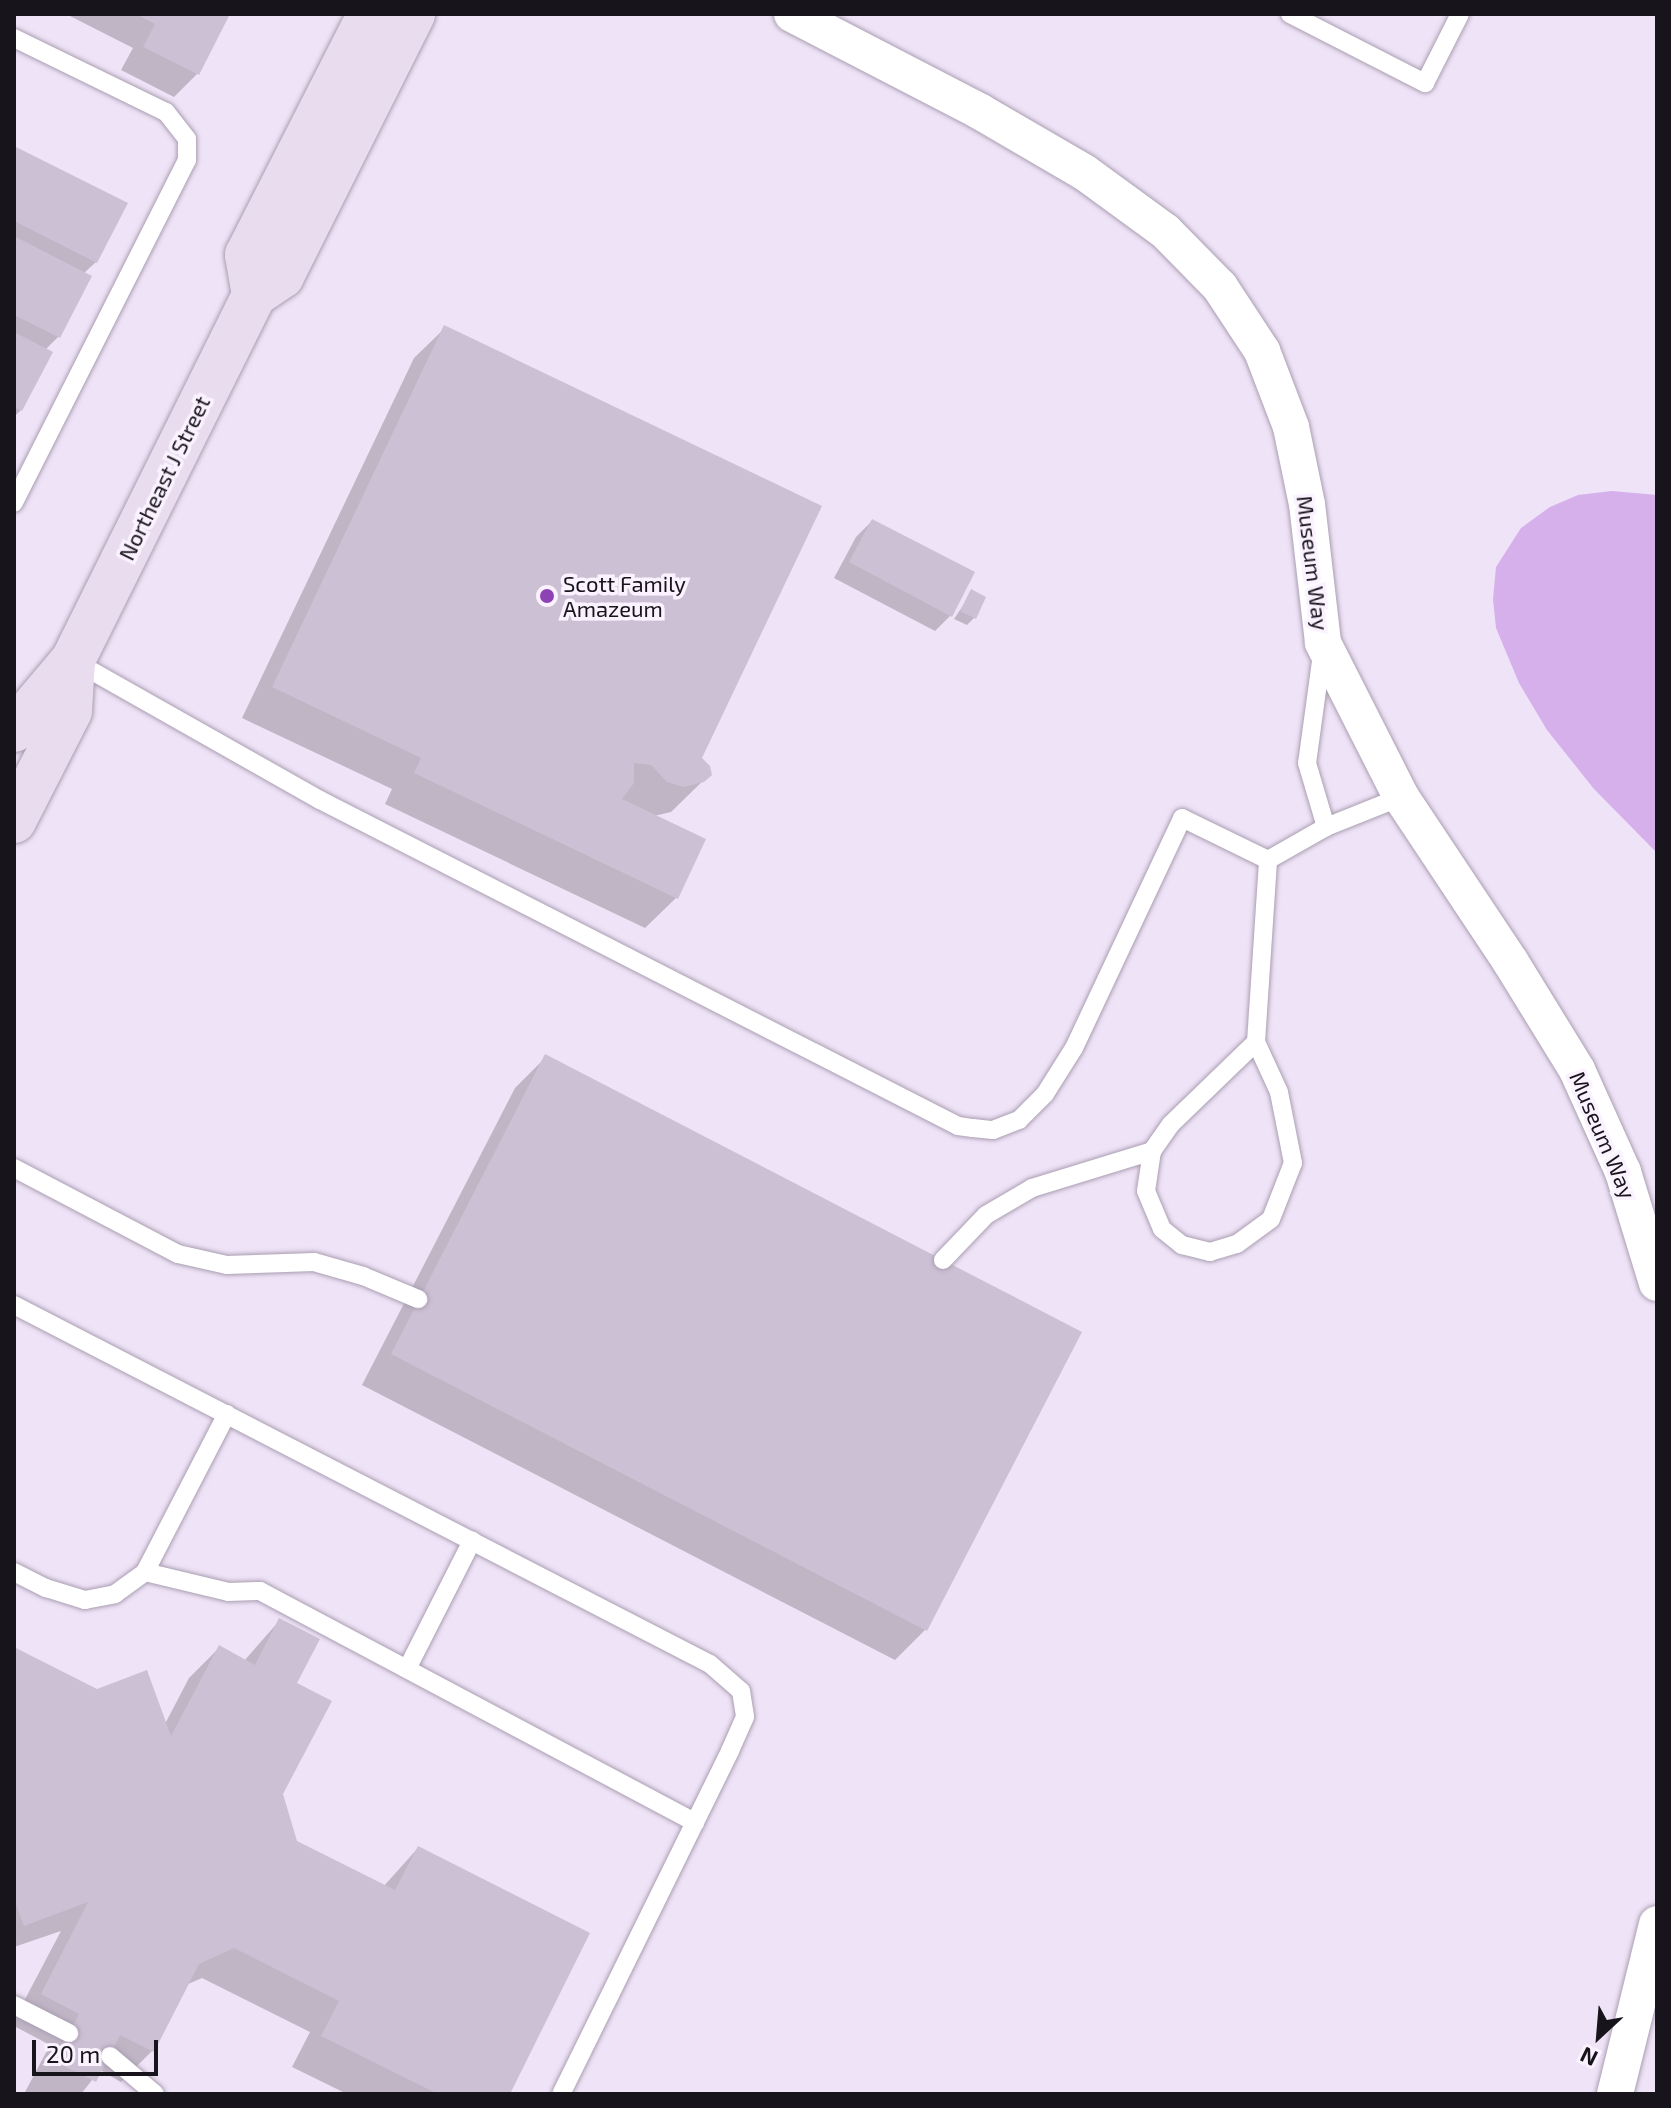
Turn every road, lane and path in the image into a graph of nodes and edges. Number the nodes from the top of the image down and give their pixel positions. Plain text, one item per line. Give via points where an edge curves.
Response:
1 (370, 14) edge
2 (413, 14) edge
3 (792, 14) edge
4 (1290, 14) edge
5 (1460, 14) edge
6 (14, 38) edge
7 (254, 295) junction
8 (14, 503) edge
9 (1323, 643) junction
10 (73, 660) junction
11 (14, 730) edge
12 (1401, 797) junction
13 (14, 821) edge
14 (1326, 827) junction
15 (1268, 860) junction
16 (1256, 1042) junction
17 (1152, 1151) junction
18 (14, 1168) edge
19 (1648, 1222) edge
20 (943, 1260) dead end
21 (1657, 1283) edge
22 (418, 1299) dead end
23 (14, 1305) edge
24 (227, 1414) junction
25 (472, 1541) junction
26 (14, 1572) edge
27 (145, 1572) junction
28 (407, 1669) junction
29 (695, 1822) junction
30 (1657, 1924) edge
31 (14, 2005) edge
32 (69, 2033) dead end
33 (110, 2056) dead end
34 (155, 2094) edge
35 (561, 2094) edge
36 (1615, 2094) edge

1 - 7 street via 247,255
2 - 7 street, Northeast J Street via 282,276
3 - 9 street, Museum Way via 1084,172 1165,231 1220,287 1262,351 1291,427 1307,504
4 - 5 lane via 1425,83
6 - 8 lane via 166,112 187,139 187,160
7 - 10 street, Northeast J Street
9 - 12 street, Museum Way
9 - 14 lane via 1307,763
10 - 11 street, Northeast J Street
10 - 13 street, Northeast J Street via 70,711
10 - 15 lane via 320,800 958,1126 993,1130 1019,1120 1045,1094 1074,1048 1182,818
12 - 14 lane
12 - 19 street, Museum Way via 1577,1070
14 - 15 lane
15 - 16 lane
16 - 17 lane via 1171,1124
16 - 17 lane via 1279,1092 1293,1163 1271,1219 1237,1244 1210,1252 1182,1245 1162,1229 1146,1191
17 - 20 lane via 1032,1188 986,1215
18 - 22 lane via 178,1254 227,1265 314,1262
19 - 21 street, Museum Way
23 - 24 lane
24 - 25 lane
24 - 27 lane
25 - 28 lane
25 - 29 lane via 710,1664 741,1691 745,1717
26 - 27 lane via 85,1600 115,1594
27 - 28 lane via 228,1592 260,1591
28 - 29 lane
29 - 35 lane
30 - 36 street
31 - 32 lane
33 - 34 lane

